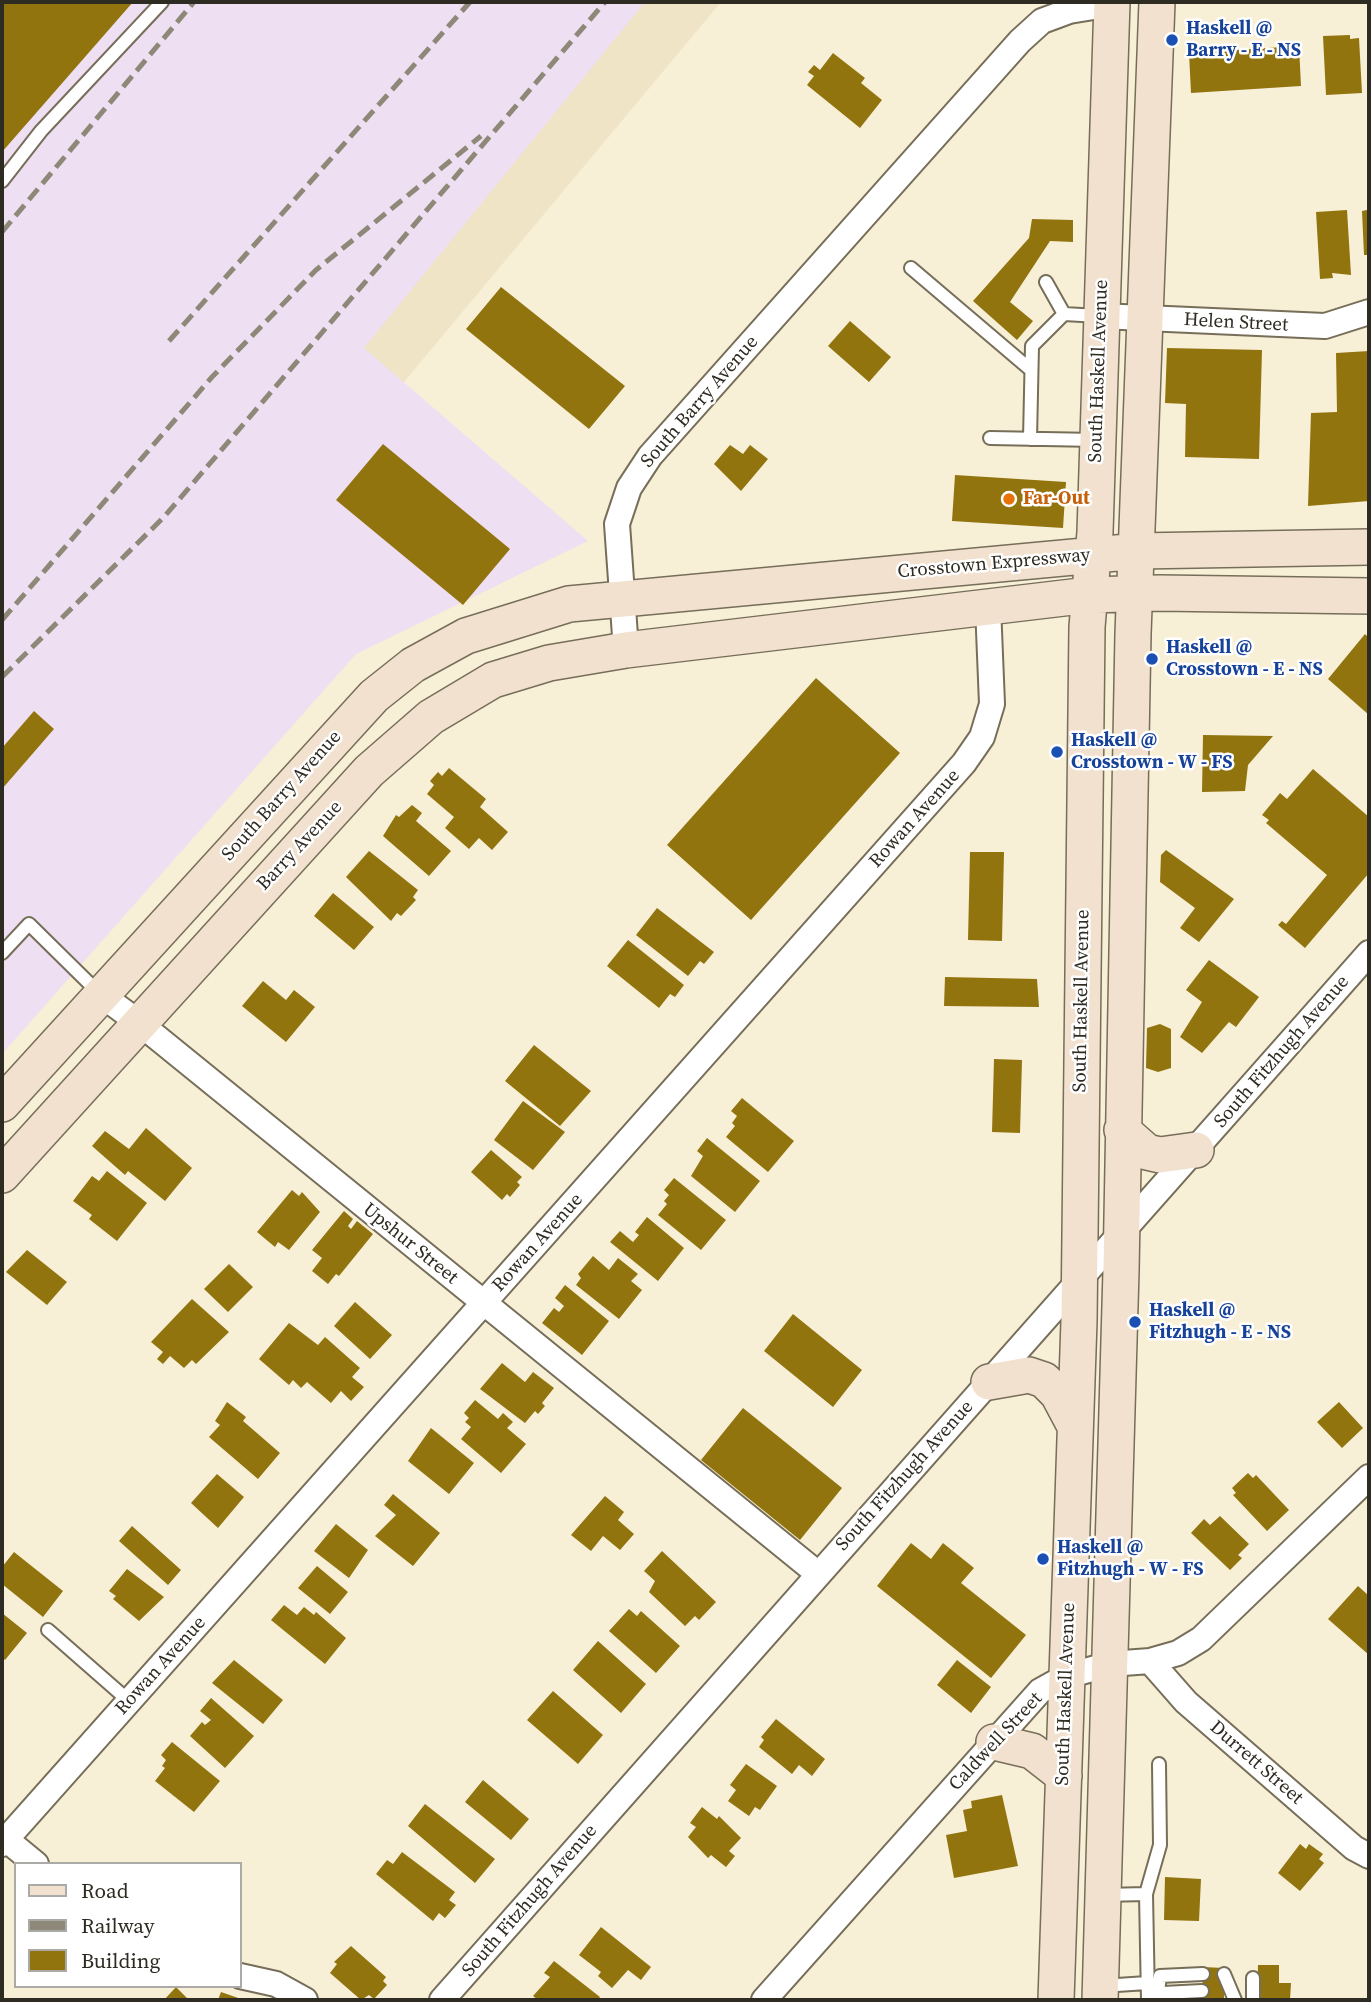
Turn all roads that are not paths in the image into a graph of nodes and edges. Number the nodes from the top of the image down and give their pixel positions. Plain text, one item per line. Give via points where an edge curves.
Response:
1 (162, 2) edge
2 (1119, 2) edge
3 (1157, 2) edge
4 (2, 181) edge
5 (911, 268) dead end
6 (1046, 282) dead end
7 (1369, 312) edge
8 (1064, 314) junction
9 (1100, 316) junction
10 (1147, 318) junction
11 (1031, 370) junction
12 (990, 438) dead end
13 (1030, 439) junction
14 (1097, 440) junction
15 (1369, 547) edge
16 (1138, 551) junction
17 (1092, 555) junction
18 (1135, 593) junction
19 (1090, 595) junction
20 (1369, 596) edge
21 (620, 599) junction
22 (988, 606) junction
23 (625, 650) junction
24 (2, 953) edge
25 (1369, 953) edge
26 (100, 994) junction
27 (138, 1022) junction
28 (2, 1104) edge
29 (1122, 1130) junction
30 (1196, 1150) junction
31 (2, 1175) edge
32 (1122, 1236) junction
33 (1078, 1284) junction
34 (484, 1304) junction
35 (989, 1382) junction
36 (1075, 1426) junction
37 (1369, 1477) edge
38 (817, 1573) junction
39 (48, 1630) dead end
40 (1150, 1661) junction
41 (1110, 1664) junction
42 (1068, 1676) junction
43 (129, 1701) junction
44 (994, 1742) junction
45 (1159, 1764) dead end
46 (1064, 1776) junction
47 (3, 1839) edge
48 (1369, 1856) edge
49 (33, 1862) edge
50 (1146, 1894) junction
51 (1103, 1895) junction
52 (1203, 1974) dead end
53 (1224, 1974) dead end
54 (242, 1976) edge
55 (1253, 1978) dead end
56 (1147, 1983) junction
57 (1202, 1991) dead end
58 (1100, 1993) edge
59 (1230, 1997) edge
60 (304, 2000) edge
61 (442, 2000) edge
62 (764, 2000) edge
63 (1056, 2000) edge
64 (1148, 2000) edge
65 (1159, 2000) edge
66 (1253, 2000) edge

1 - 4 lane via 41,131
2 - 9 main road, South Haskell Avenue
2 - 21 street, South Barry Avenue via 1042,21 1020,41 650,456 629,488 617,524
3 - 10 main road
5 - 11 lane
6 - 8 lane
7 - 10 street, Helen Street via 1325,326
8 - 9 lane
8 - 11 lane via 1032,346
9 - 10 street, Helen Street
9 - 14 main road, South Haskell Avenue
10 - 16 main road
11 - 13 lane
12 - 13 lane
13 - 14 lane
14 - 17 main road, South Haskell Avenue
15 - 16 main road, Crosstown Expressway
16 - 17 main road, Crosstown Expressway
16 - 18 main road
17 - 19 main road, South Haskell Avenue
17 - 21 main road, Crosstown Expressway
18 - 19 main road, Crosstown Expressway
18 - 20 main road, Crosstown Expressway
18 - 29 main road
19 - 22 main road, Crosstown Expressway
19 - 33 main road, South Haskell Avenue
21 - 23 street
21 - 26 main road, South Barry Avenue via 569,604 512,621 466,636 413,665 374,696
22 - 23 main road, Crosstown Expressway
22 - 34 street, Rowan Avenue via 992,704 982,737 964,763
23 - 27 main road, Barry Avenue via 549,663 493,680 431,717 369,771
24 - 26 lane via 29,924
25 - 30 street, South Fitzhugh Avenue
26 - 27 street, Upshur Street
26 - 28 main road, South Barry Avenue
27 - 31 main road, Barry Avenue
27 - 34 street, Upshur Street
29 - 30 main road via 1147,1152 1160,1155
29 - 32 main road
30 - 32 street, South Fitzhugh Avenue
32 - 33 street, South Fitzhugh Avenue
32 - 41 main road
33 - 35 street, South Fitzhugh Avenue
33 - 36 main road, South Haskell Avenue
34 - 38 street, Upshur Street
34 - 43 street, Rowan Avenue
35 - 36 main road via 1029,1375 1044,1380 1058,1394
35 - 38 street, South Fitzhugh Avenue
36 - 42 main road, South Haskell Avenue
37 - 40 street, Caldwell Street via 1201,1639 1178,1653
38 - 61 street, South Fitzhugh Avenue
39 - 43 lane
40 - 41 street, Caldwell Street
40 - 48 street, Durrett Street via 1186,1702 1354,1848
41 - 42 street, Caldwell Street
41 - 51 main road
42 - 44 street, Caldwell Street via 1040,1691
42 - 46 main road, South Haskell Avenue
43 - 47 street, Rowan Avenue
44 - 46 main road via 1032,1751
44 - 62 street, Caldwell Street
45 - 50 lane via 1160,1845
46 - 63 main road, South Haskell Avenue
47 - 49 street
50 - 51 lane
50 - 56 lane
51 - 58 main road
52 - 65 lane via 1160,1976
53 - 59 lane
54 - 60 street via 276,1984
55 - 66 lane
56 - 58 lane
56 - 64 lane
57 - 65 lane via 1163,1993

